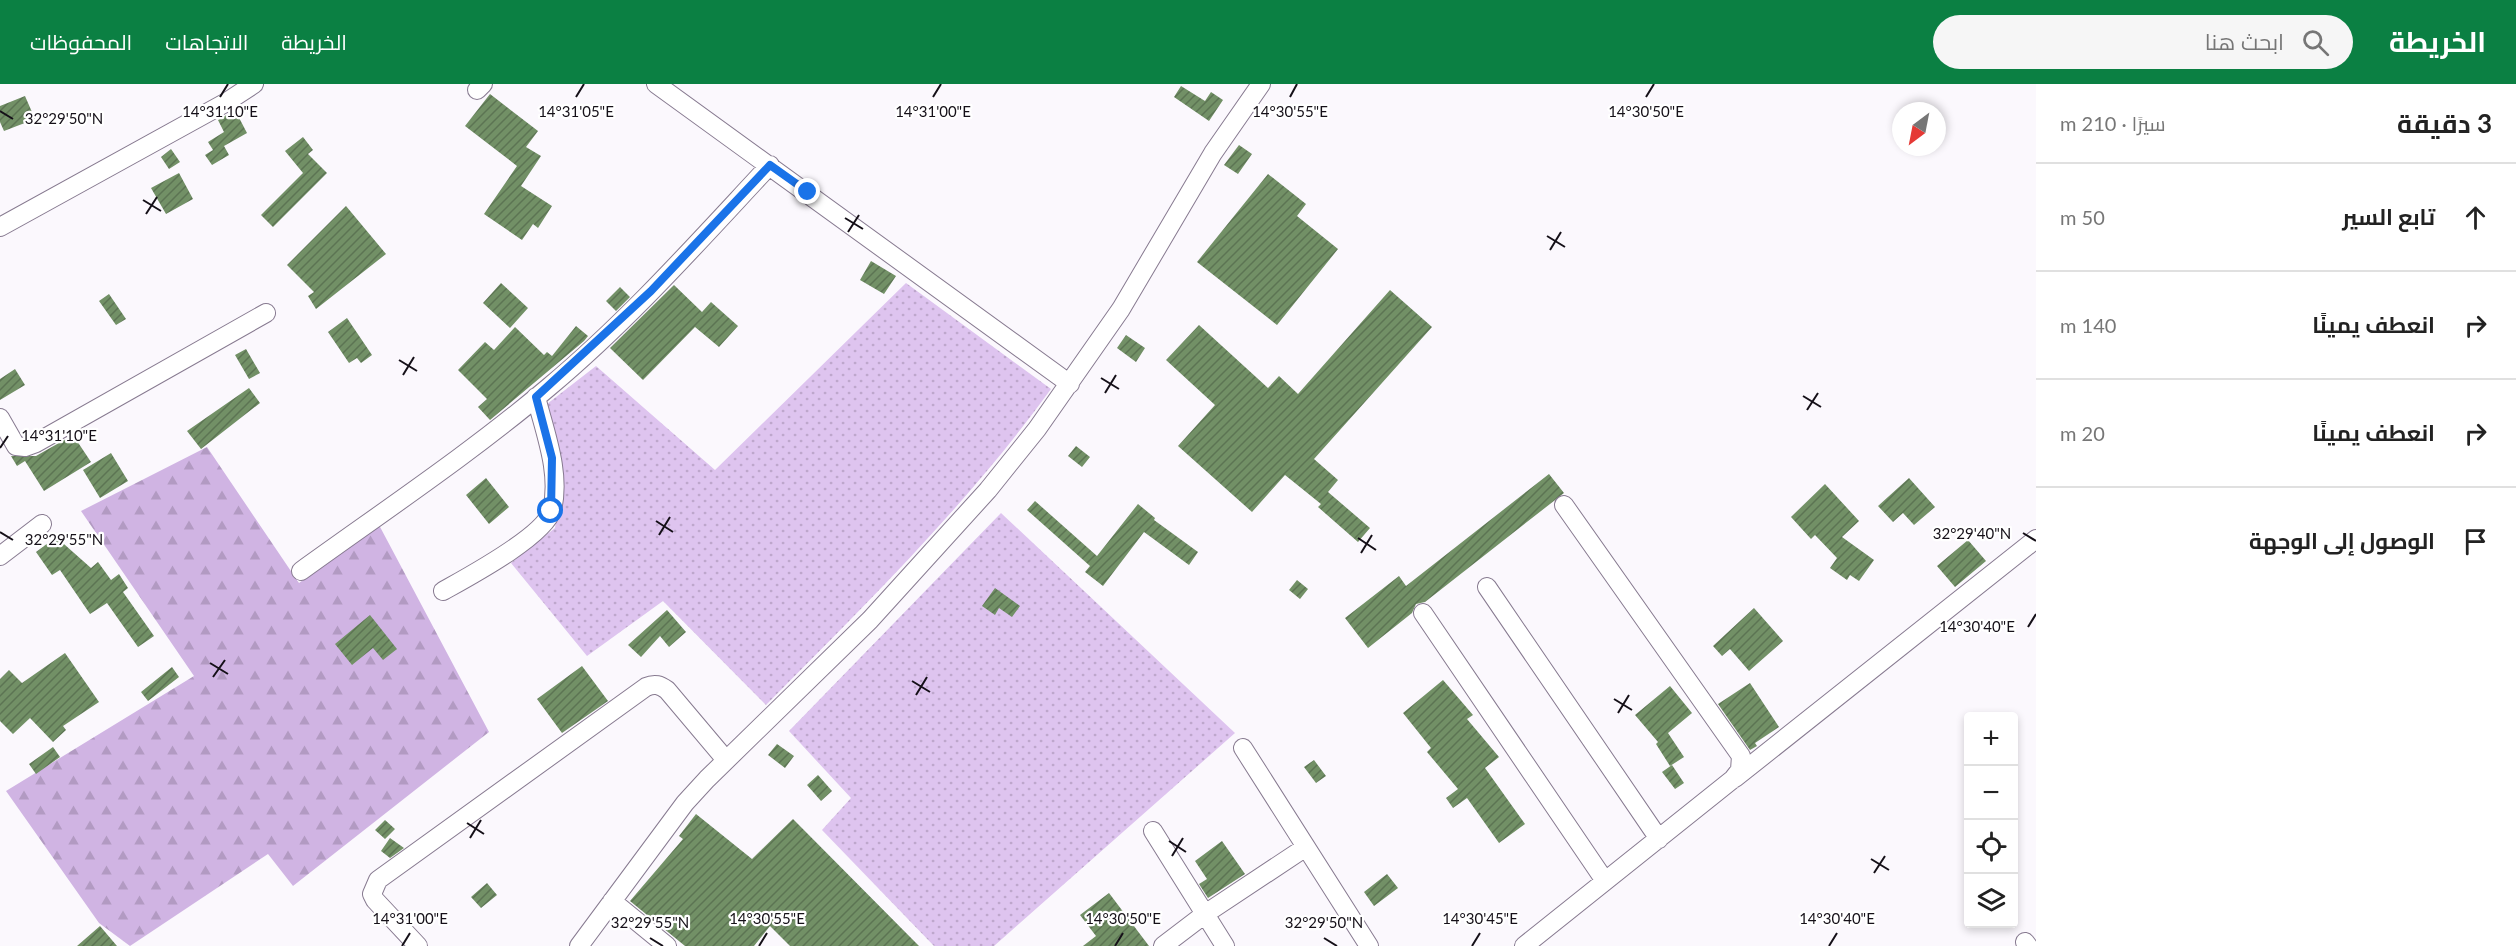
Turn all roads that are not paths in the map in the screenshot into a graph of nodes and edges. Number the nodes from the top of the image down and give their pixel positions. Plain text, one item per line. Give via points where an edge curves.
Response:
1 (254, 84) edge
2 (656, 84) edge
3 (1261, 84) edge
4 (770, 165) junction
5 (0, 227) edge
6 (266, 313) dead end
7 (1070, 384) junction
8 (536, 397) junction
9 (0, 418) edge
10 (1564, 505) dead end
11 (42, 524) dead end
12 (2036, 539) edge
13 (0, 556) edge
14 (301, 571) dead end
15 (1487, 587) dead end
16 (443, 591) dead end
17 (1423, 613) dead end
18 (1243, 748) dead end
19 (726, 760) junction
20 (1733, 779) junction
21 (1153, 831) dead end
22 (1659, 839) junction
23 (1305, 847) junction
24 (1605, 881) junction
25 (612, 901) junction
26 (1205, 914) junction
27 (418, 946) edge
28 (579, 946) edge
29 (668, 946) edge
30 (1163, 946) edge
31 (1225, 946) edge
32 (1369, 946) edge
33 (1524, 946) edge

1 - 5 street
2 - 4 street
3 - 7 street via 1213,153 1121,309
4 - 7 street
4 - 8 street via 651,291
6 - 9 street via 36,443 16,446
7 - 19 street via 988,490 870,620
8 - 14 street
8 - 16 street via 552,458 551,511 545,524 496,560
10 - 20 street via 1741,756 1740,770
11 - 13 street
12 - 20 street
15 - 22 street
17 - 24 street
18 - 23 street
19 - 25 street via 685,803
19 - 27 street via 667,690 660,685 646,687 378,880 372,894 375,900
20 - 22 street
21 - 26 street
22 - 24 street
23 - 26 street
23 - 32 street
24 - 33 street
25 - 28 street
25 - 29 street
26 - 30 street
26 - 31 street

